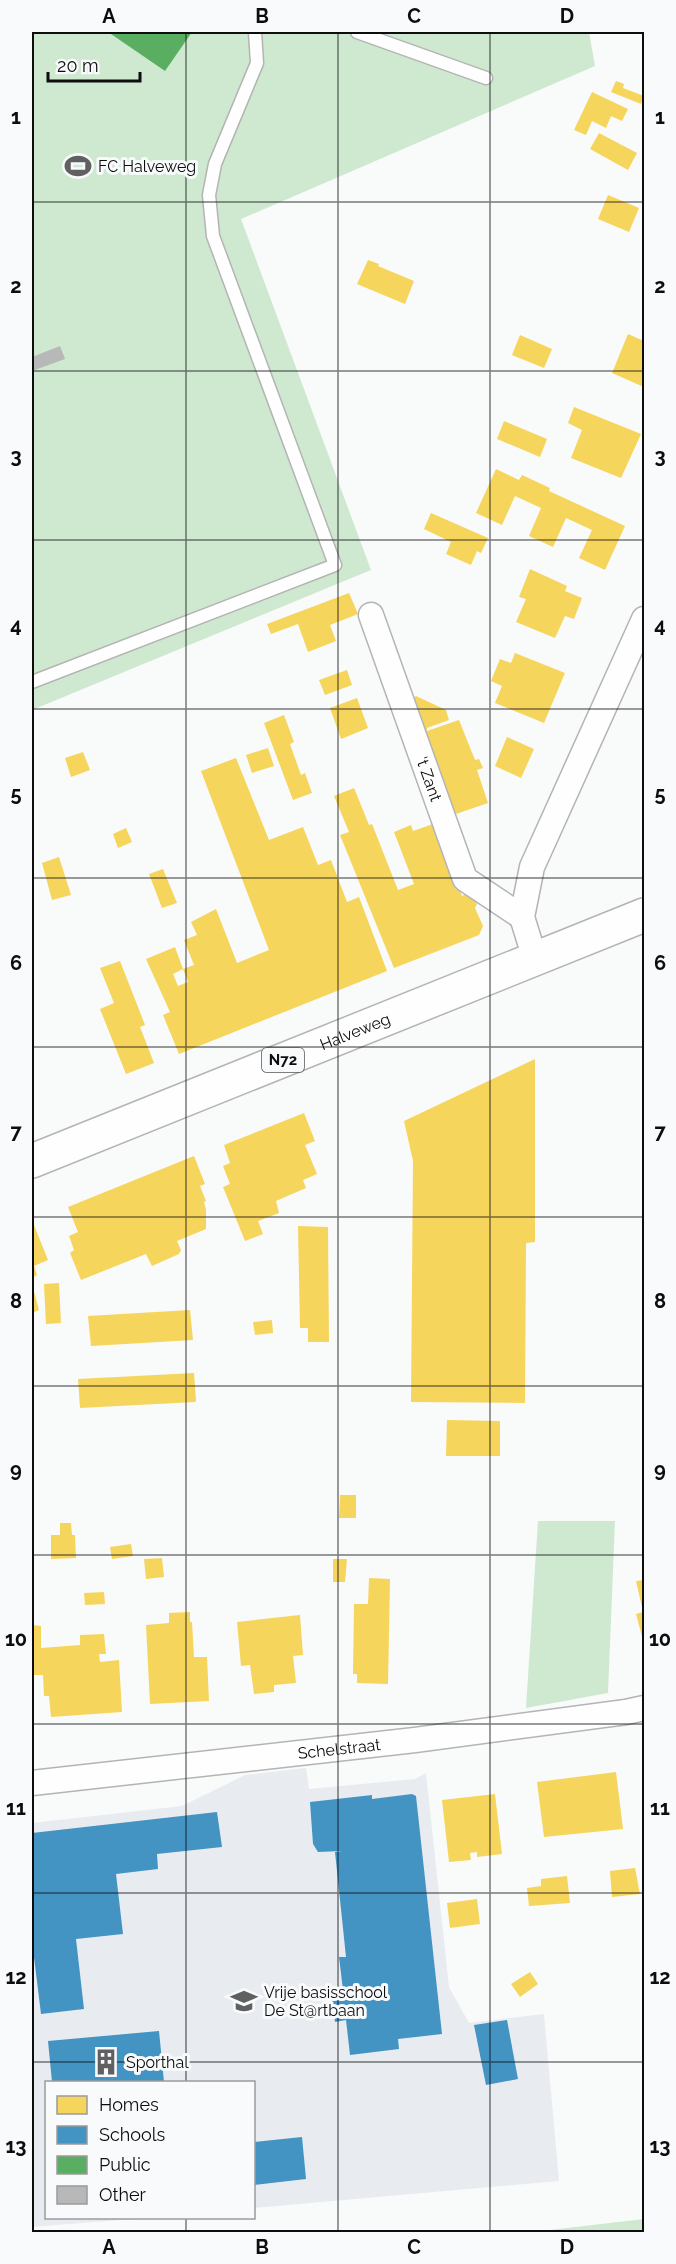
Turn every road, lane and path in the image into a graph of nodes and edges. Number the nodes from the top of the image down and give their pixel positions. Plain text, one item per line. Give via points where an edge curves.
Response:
1 (255, 32) edge
2 (357, 32) edge
3 (486, 78) dead end
4 (371, 615) dead end
5 (645, 619) edge
6 (32, 682) edge
7 (645, 915) edge
8 (522, 917) junction
9 (535, 959) junction
10 (32, 1161) edge
11 (645, 1708) edge
12 (32, 1783) edge

1 - 6 lane via 257,63 215,164 209,195 213,236 335,565
2 - 3 lane
4 - 8 street, 't Zant via 465,879
5 - 8 street via 532,867
7 - 9 main road, Halveweg / N72
8 - 9 street
9 - 10 main road, Halveweg / N72
11 - 12 street, Schelstraat via 415,1740

